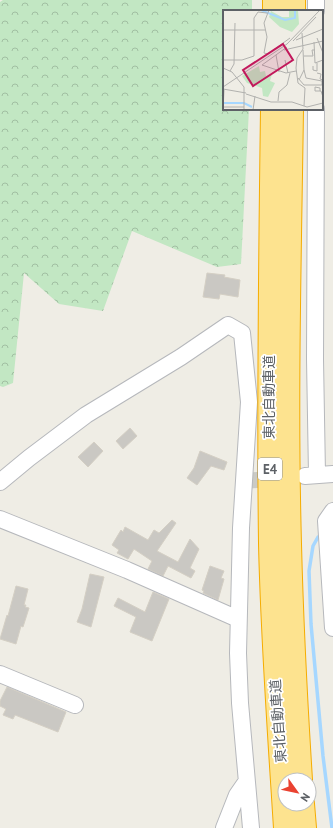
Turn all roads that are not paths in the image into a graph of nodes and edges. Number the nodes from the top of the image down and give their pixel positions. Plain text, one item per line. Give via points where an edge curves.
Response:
1 (272, 110) edge
2 (292, 110) edge
3 (316, 110) edge
4 (319, 475) edge
5 (0, 482) edge
6 (333, 511) edge
7 (0, 519) edge
8 (238, 619) junction
9 (333, 628) edge
10 (0, 674) edge
11 (74, 705) dead end
12 (300, 772) edge
13 (246, 782) junction
14 (304, 812) edge
15 (224, 828) edge
16 (251, 828) edge
17 (285, 828) edge
18 (305, 828) edge

1 - 17 highway, 東北自動車道 / E4 via 270,543
2 - 12 highway, 東北自動車道 / E4 via 288,364 290,543
3 - 4 street via 315,359
5 - 8 street via 86,415 228,325 242,333 249,402
6 - 9 street via 326,521
7 - 8 street via 127,570
8 - 13 street via 240,703
10 - 11 street
13 - 15 street via 237,795
13 - 16 street
14 - 18 highway

